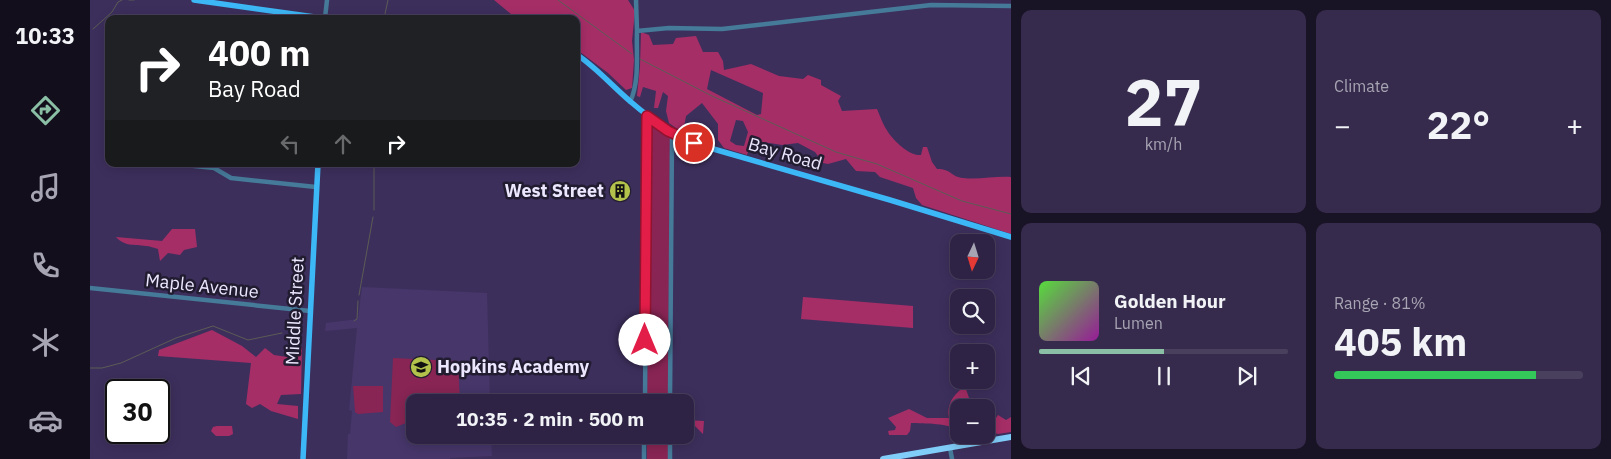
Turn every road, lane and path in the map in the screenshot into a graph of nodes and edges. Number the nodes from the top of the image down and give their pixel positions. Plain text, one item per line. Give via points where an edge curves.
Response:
1 (194, 0) edge
2 (327, 0) edge
3 (636, 0) edge
4 (215, 1) edge
5 (1011, 6) edge
6 (306, 15) edge
7 (325, 15) edge
8 (637, 31) junction
9 (580, 57) edge
10 (630, 102) junction
11 (647, 116) junction
12 (672, 133) junction
13 (210, 167) edge
14 (318, 167) edge
15 (316, 187) junction
16 (1011, 237) edge
17 (90, 288) edge
18 (310, 311) junction
19 (644, 394) edge
20 (670, 394) edge
21 (1011, 437) edge
22 (644, 444) edge
23 (670, 444) edge
24 (950, 448) junction
25 (303, 459) edge
26 (644, 459) edge
27 (670, 459) edge
28 (883, 459) edge
29 (952, 459) edge

1 - 4 main road
2 - 7 street
3 - 8 street
4 - 6 main road
5 - 8 street via 931,5 722,29
8 - 10 street via 634,95
9 - 10 main road, Bay Road
10 - 11 main road, Bay Road
11 - 12 main road, Bay Road
11 - 19 street
12 - 16 main road, Bay Road via 710,148
12 - 20 street
13 - 15 street via 231,178
14 - 15 main road, Middle Street
15 - 18 main road, Middle Street
17 - 18 street, Maple Avenue
18 - 25 main road, Middle Street
21 - 24 highway
22 - 26 street
23 - 27 street
24 - 28 highway
24 - 29 street

